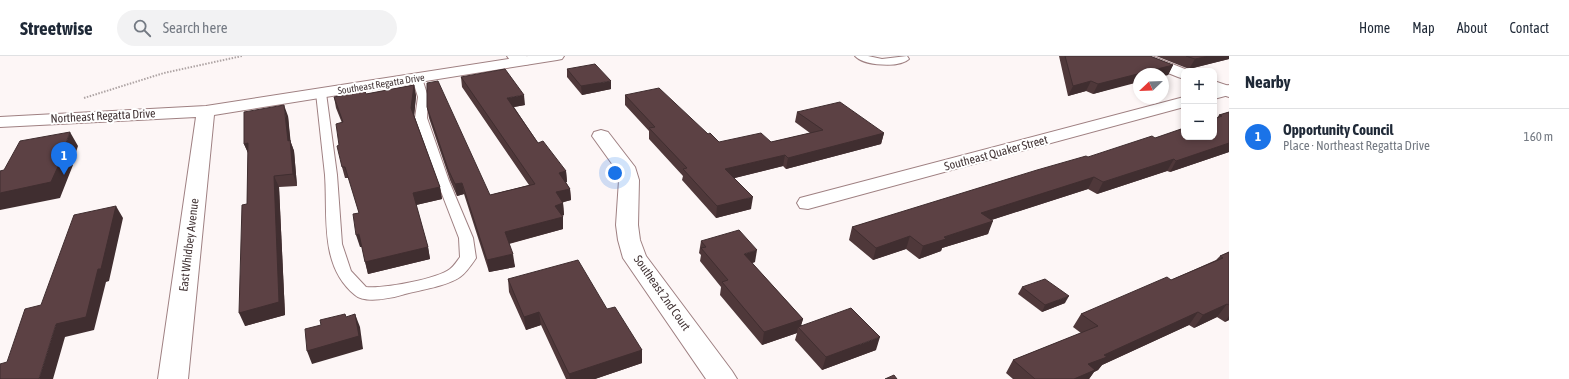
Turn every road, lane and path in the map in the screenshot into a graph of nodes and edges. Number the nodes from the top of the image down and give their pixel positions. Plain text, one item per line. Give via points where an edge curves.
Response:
1 (242, 56) edge
2 (557, 56) edge
3 (860, 56) edge
4 (902, 56) edge
5 (1138, 56) edge
6 (519, 59) edge
7 (1181, 73) edge
8 (417, 78) junction
9 (320, 93) junction
10 (83, 98) dead end
11 (1181, 103) edge
12 (206, 111) junction
13 (0, 122) edge
14 (600, 136) dead end
15 (808, 203) dead end
16 (173, 379) edge
17 (722, 379) edge

1 - 10 path via 164,73
2 - 6 street, Southeast Regatta Drive
3 - 4 lane via 870,62 880,63 904,59
5 - 7 street
6 - 8 street, Southeast Regatta Drive
8 - 9 street, Southeast Regatta Drive
8 - 9 lane via 423,97 421,118 466,238 468,258 455,272 442,279 393,292 361,292 344,273 335,244 331,175
9 - 12 street, Southeast Regatta Drive
11 - 15 street, Southeast Quaker Street
12 - 13 street, Northeast Regatta Drive
12 - 16 street, East Whidbey Avenue
14 - 17 street, Southeast 2nd Court via 625,167 629,180 628,233 636,258

